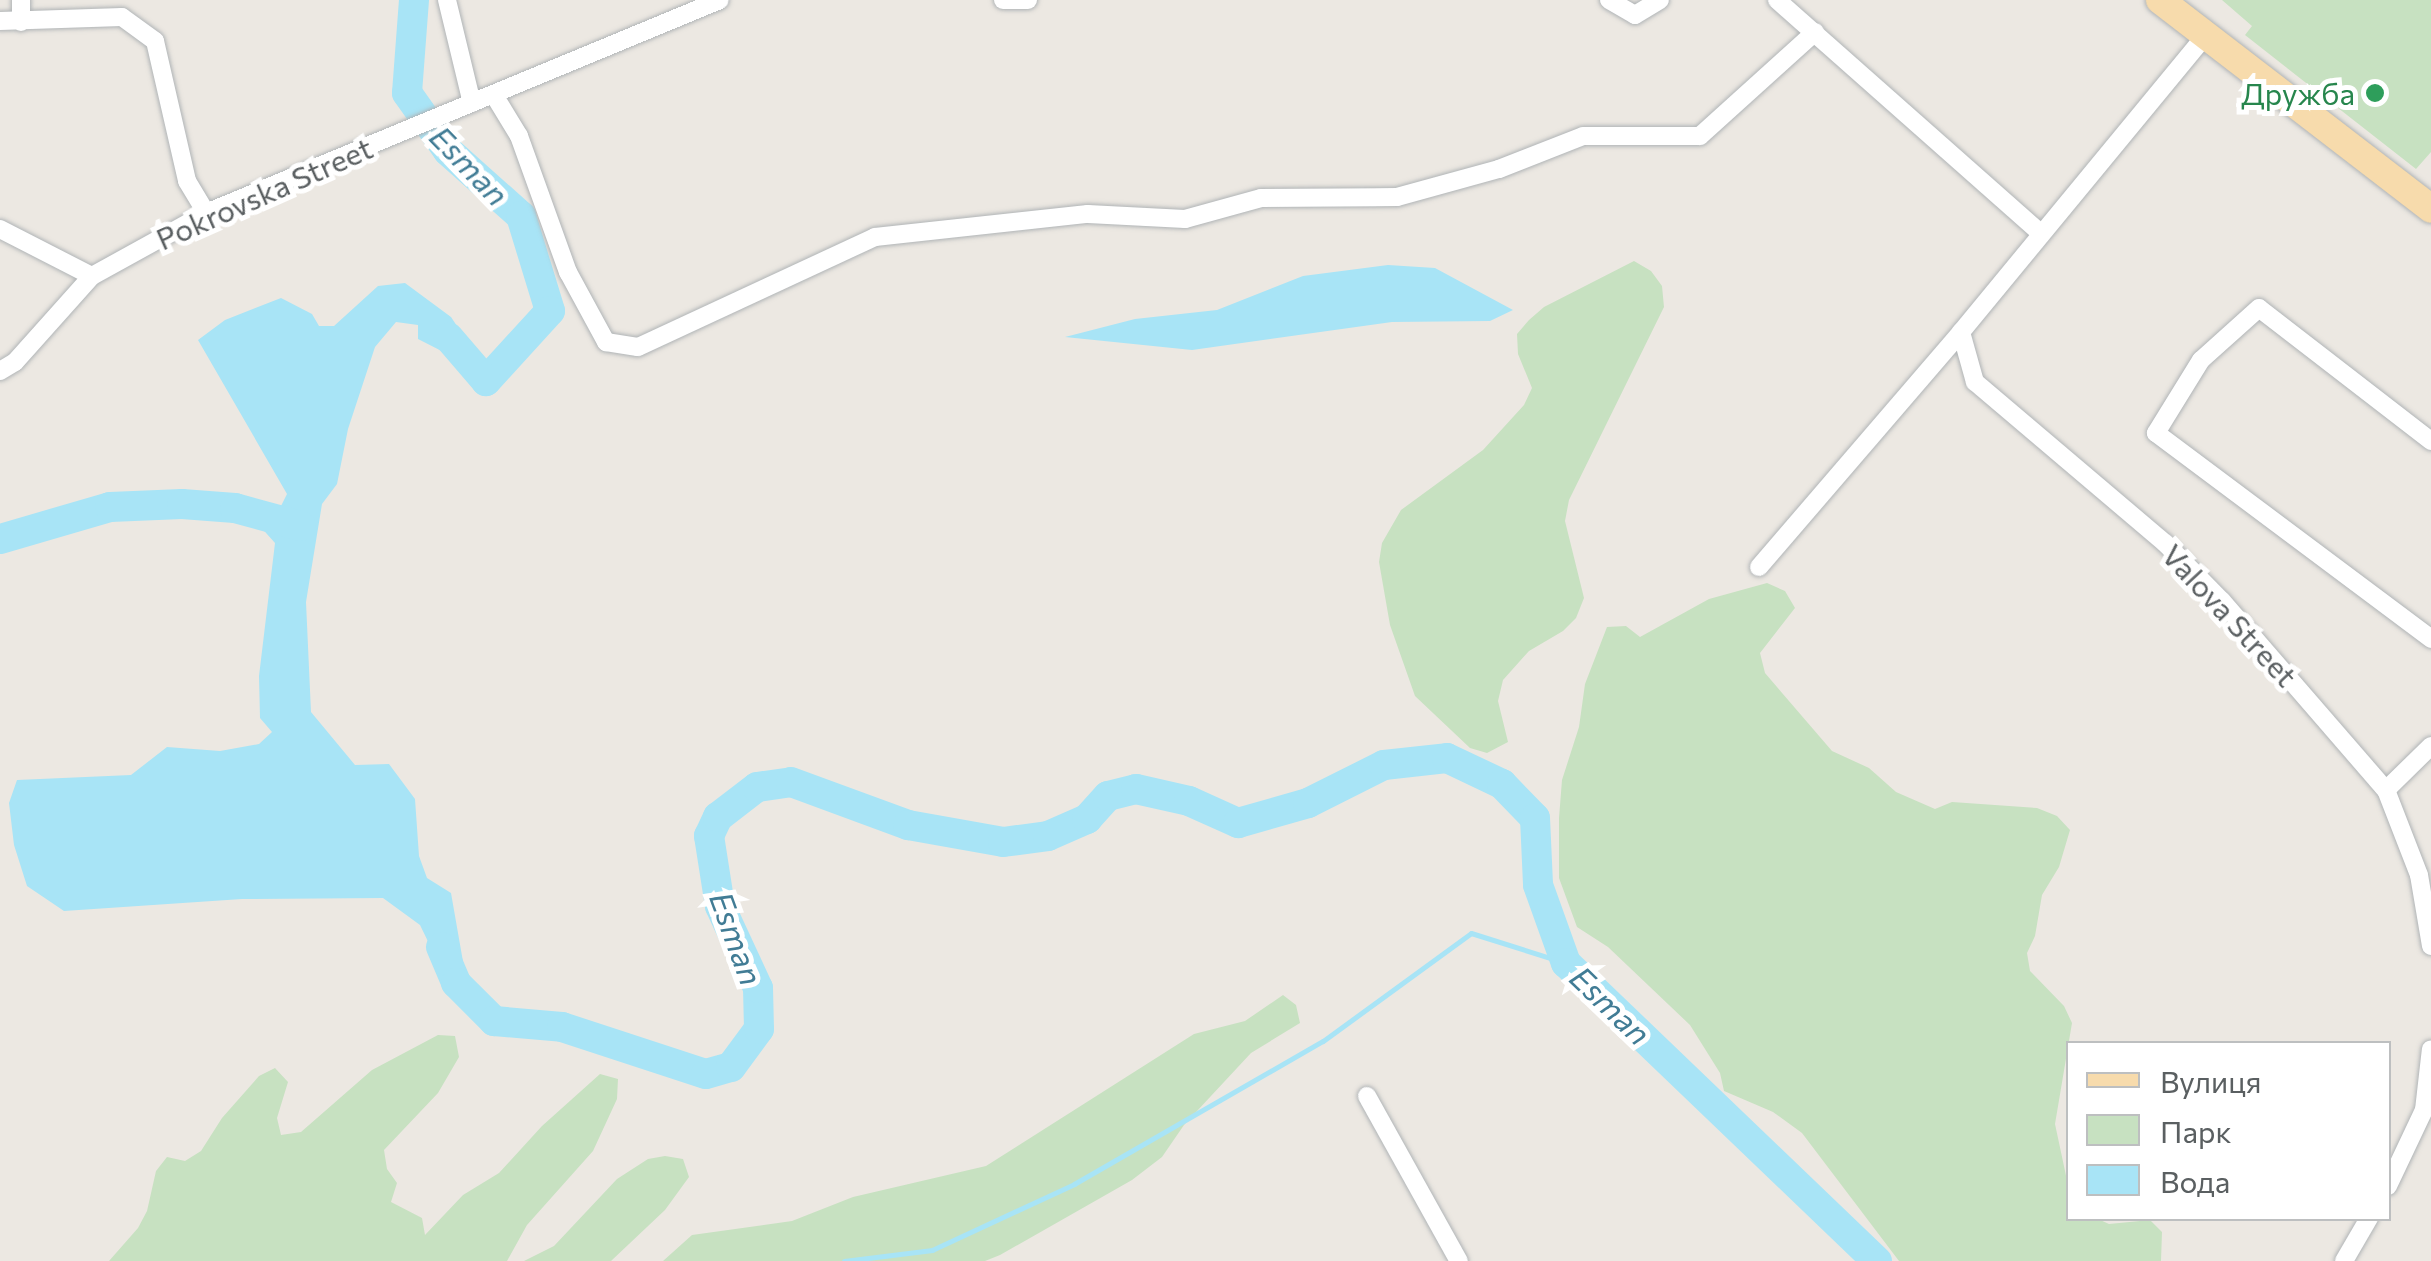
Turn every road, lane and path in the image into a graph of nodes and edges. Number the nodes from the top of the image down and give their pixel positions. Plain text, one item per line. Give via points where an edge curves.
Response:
1 (21, 0) edge
2 (447, 0) edge
3 (720, 0) edge
4 (1004, 0) edge
5 (1028, 0) edge
6 (1608, 0) edge
7 (1660, 0) edge
8 (1776, 0) edge
9 (2160, 0) edge
10 (0, 21) edge
11 (21, 22) junction
12 (1815, 32) junction
13 (2204, 36) junction
14 (494, 94) junction
15 (464, 106) junction
16 (2431, 209) edge
17 (206, 214) junction
18 (0, 229) edge
19 (2040, 234) junction
20 (92, 276) junction
21 (1961, 332) junction
22 (0, 372) edge
23 (2431, 441) edge
24 (1759, 568) dead end
25 (2431, 639) edge
26 (2431, 746) edge
27 (2386, 790) junction
28 (2431, 946) edge
29 (2431, 1049) edge
30 (1367, 1096) dead end
31 (2391, 1180) edge
32 (2367, 1221) edge
33 (1455, 1260) edge
34 (2344, 1261) edge

1 - 11 street
2 - 15 street
3 - 14 street, Pokrovska Street
4 - 5 street
6 - 7 street via 1635,15
8 - 12 street
9 - 13 main road
10 - 11 street
11 - 17 street via 122,17 155,41 188,181
12 - 14 street via 1700,136 1584,136 1397,197 1261,198 1185,219 1088,214 875,236 638,347 606,342 568,272 520,136
12 - 19 street
13 - 16 main road
13 - 19 street
14 - 15 street, Pokrovska Street
15 - 17 street, Pokrovska Street
17 - 20 street, Pokrovska Street
18 - 20 street
19 - 21 street
20 - 22 street, Pokrovska Street
21 - 24 street
21 - 27 street, Valova Street via 1975,382 2165,543
23 - 25 street via 2259,308 2202,360 2156,432
26 - 27 street
27 - 28 street, Valova Street via 2419,876
29 - 31 street via 2424,1110
30 - 33 street
32 - 34 street

